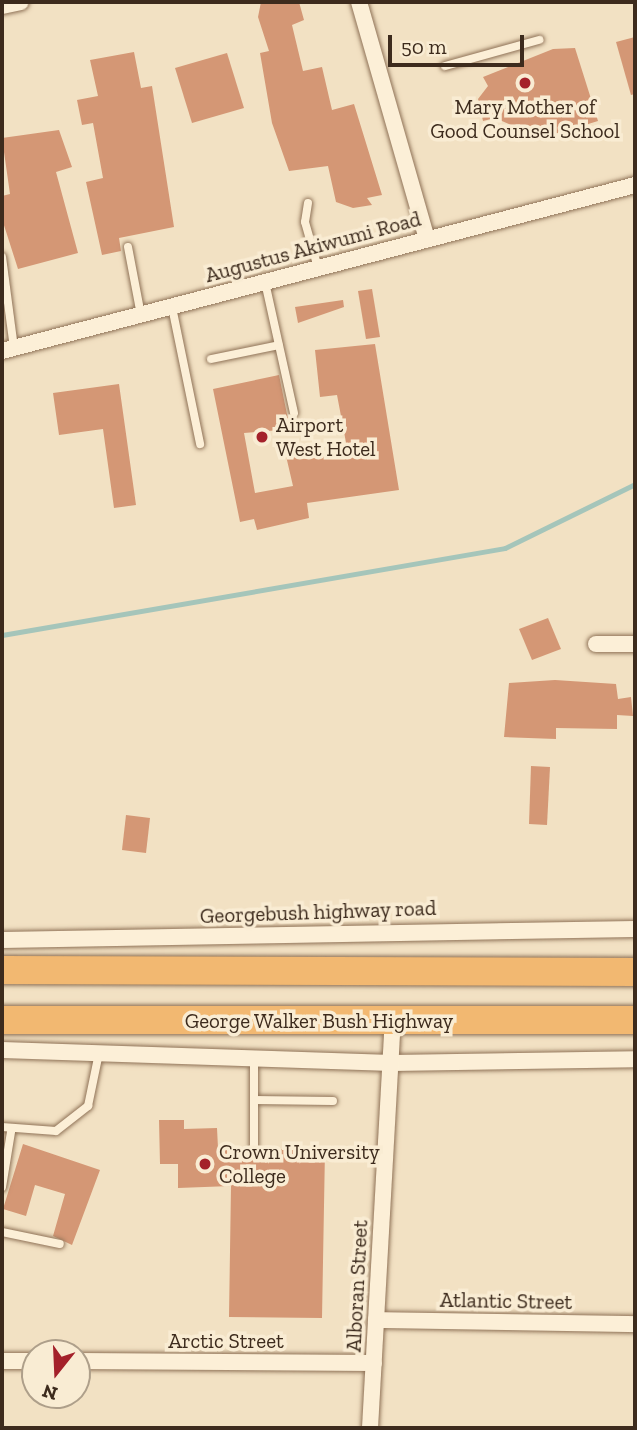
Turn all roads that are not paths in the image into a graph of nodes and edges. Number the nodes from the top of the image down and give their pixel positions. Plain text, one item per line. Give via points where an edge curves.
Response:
1 (21, 2) edge
2 (359, 2) edge
3 (2, 6) edge
4 (539, 40) dead end
5 (445, 66) dead end
6 (635, 185) edge
7 (308, 203) dead end
8 (427, 239) junction
9 (128, 247) dead end
10 (2, 257) edge
11 (318, 268) junction
12 (265, 282) junction
13 (172, 307) junction
14 (141, 315) junction
15 (279, 345) junction
16 (8, 350) edge
17 (211, 359) dead end
18 (294, 413) dead end
19 (200, 444) dead end
20 (596, 644) dead end
21 (635, 644) edge
22 (635, 929) edge
23 (2, 940) edge
24 (2, 970) edge
25 (635, 972) edge
26 (2, 1020) edge
27 (635, 1020) edge
28 (393, 1022) junction
29 (2, 1050) edge
30 (100, 1051) junction
31 (254, 1057) junction
32 (635, 1059) edge
33 (392, 1063) junction
34 (254, 1100) junction
35 (333, 1101) dead end
36 (2, 1127) edge
37 (11, 1132) junction
38 (254, 1149) dead end
39 (2, 1187) edge
40 (2, 1232) edge
41 (60, 1244) dead end
42 (376, 1320) junction
43 (635, 1324) edge
44 (2, 1361) edge
45 (21, 1361) edge
46 (91, 1361) edge
47 (374, 1363) junction
48 (370, 1428) edge

1 - 3 street
2 - 8 street
4 - 5 lane
6 - 8 street, Augustus Akiwumi Road
7 - 11 lane via 305,222
8 - 11 street, Augustus Akiwumi Road
9 - 14 lane
10 - 16 lane
11 - 12 street, Augustus Akiwumi Road
12 - 13 street, Augustus Akiwumi Road
12 - 15 lane
13 - 14 street, Augustus Akiwumi Road
13 - 19 lane
14 - 16 street, Augustus Akiwumi Road
15 - 17 lane
15 - 18 lane
20 - 21 street
22 - 23 street, Georgebush highway road
24 - 25 highway
26 - 28 highway, George Walker Bush Highway
27 - 28 highway, George Walker Bush Highway
28 - 33 street, Alboran Street
29 - 30 street
30 - 31 street
30 - 37 lane via 88,1106 56,1131
31 - 33 street
31 - 34 lane
32 - 33 street
33 - 42 street, Alboran Street
34 - 35 lane
34 - 38 lane
36 - 37 lane
37 - 39 lane
40 - 41 lane
42 - 43 street, Atlantic Street
42 - 47 street, Alboran Street
44 - 45 street
46 - 47 street, Arctic Street
47 - 48 street, Alboran Street

